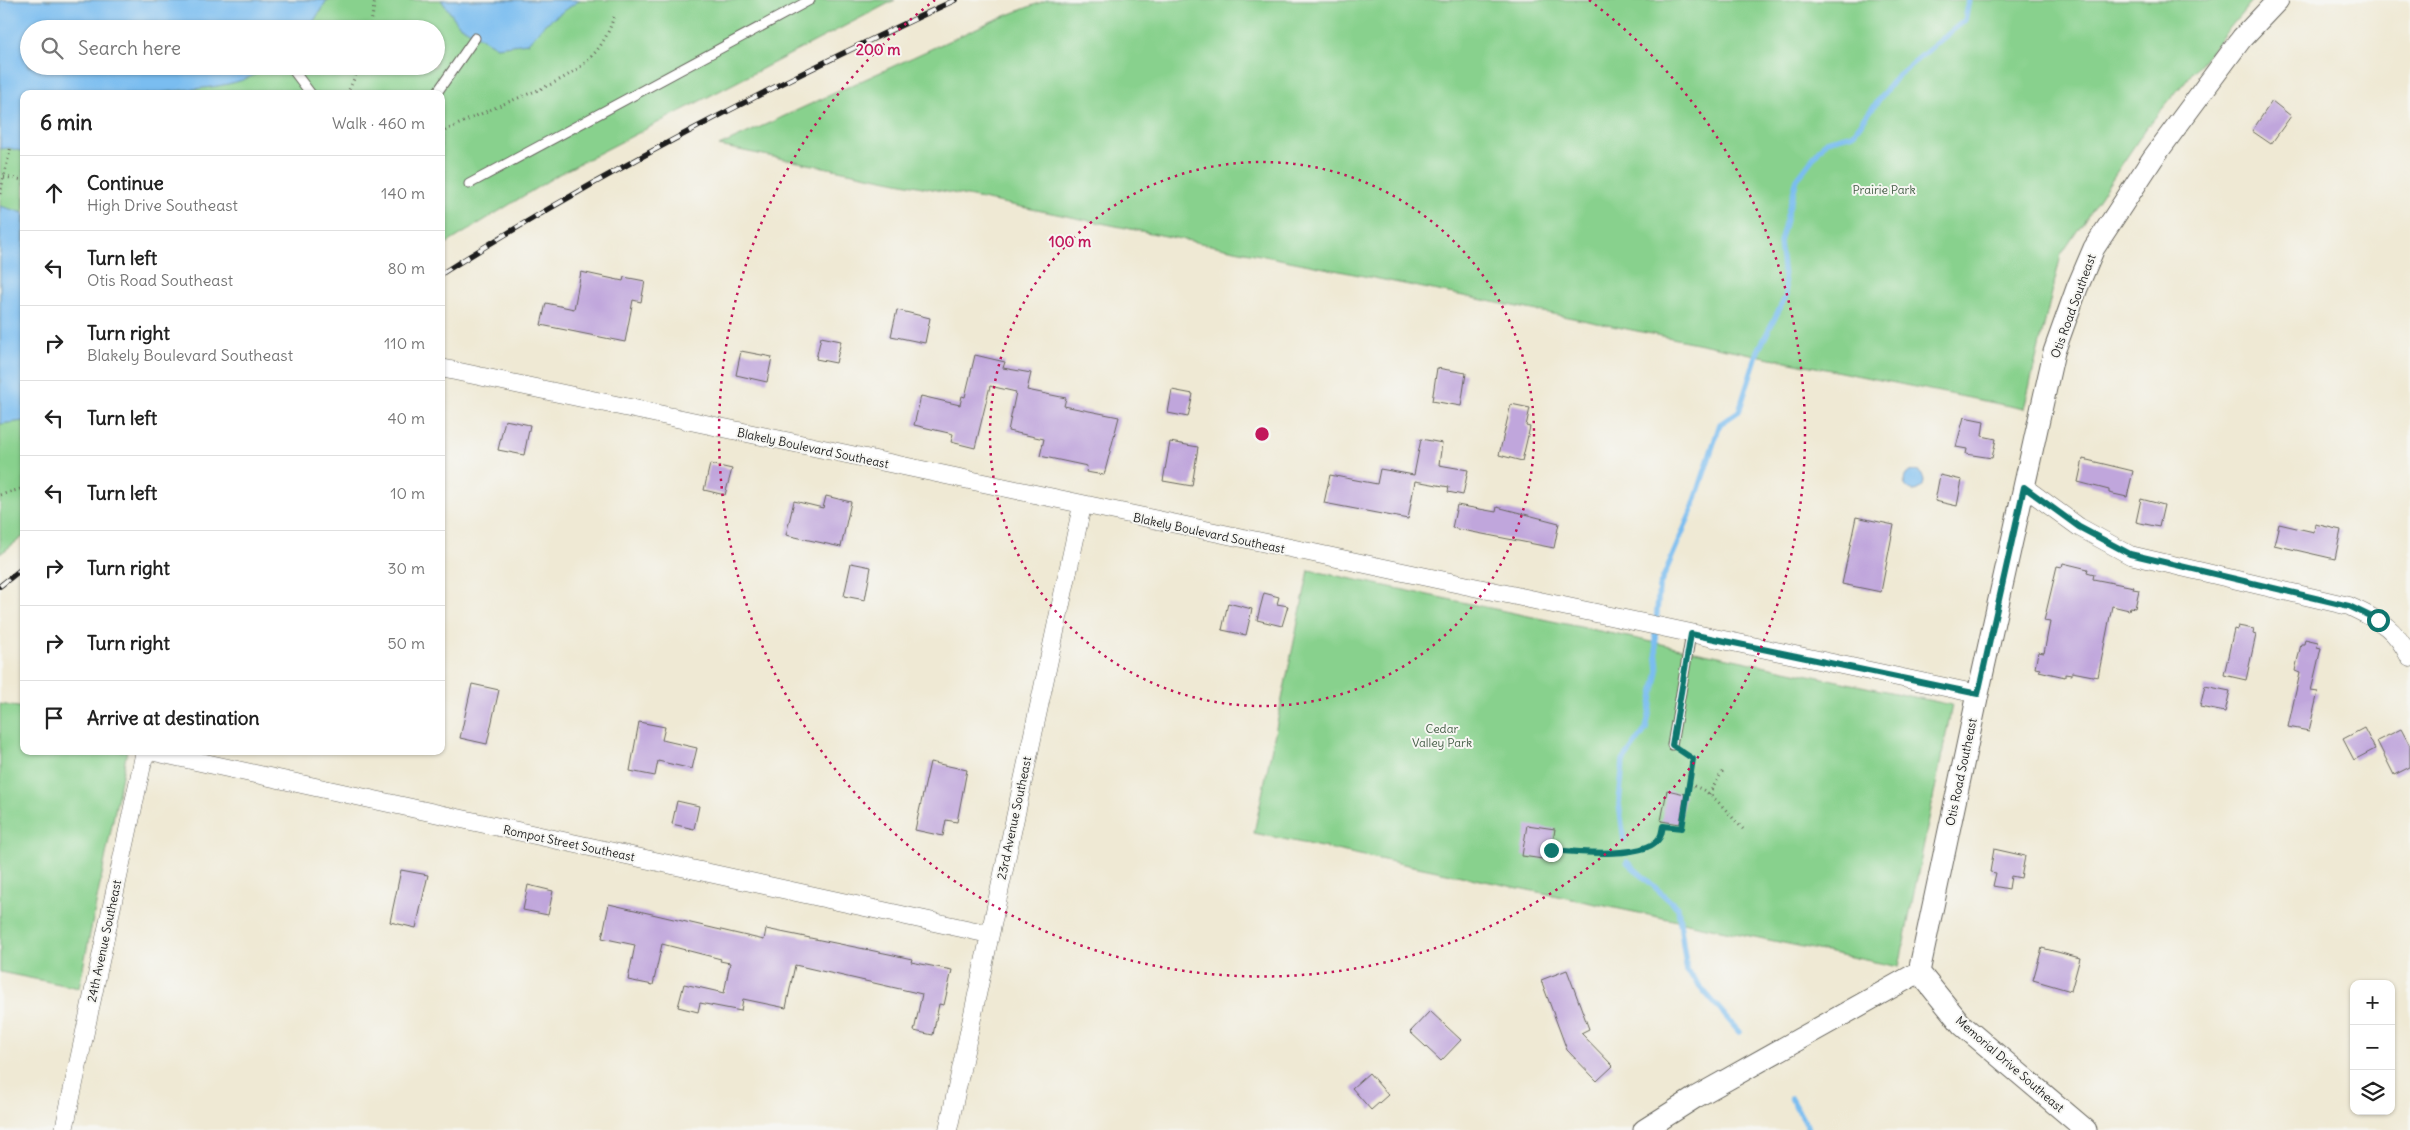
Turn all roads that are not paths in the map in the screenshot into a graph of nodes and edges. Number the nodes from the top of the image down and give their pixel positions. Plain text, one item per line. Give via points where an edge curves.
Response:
1 (810, 0) edge
2 (2278, 0) edge
3 (475, 38) dead end
4 (297, 75) edge
5 (308, 90) edge
6 (439, 90) edge
7 (470, 184) dead end
8 (445, 369) edge
9 (2024, 487) junction
10 (1082, 506) junction
11 (1687, 633) junction
12 (2410, 658) edge
13 (1978, 694) junction
14 (1672, 745) road end
15 (144, 755) edge
16 (168, 755) edge
17 (989, 934) junction
18 (1919, 972) junction
19 (64, 1130) edge
20 (948, 1130) edge
21 (1644, 1130) edge
22 (2086, 1130) edge

1 - 7 lane
2 - 9 street, Otis Road Southeast via 2242,38 2158,150 2094,248 2054,352
3 - 6 lane
4 - 5 lane
8 - 10 street, Blakely Boulevard Southeast
9 - 12 street via 2079,527 2130,554 2349,606 2378,620 2400,638
9 - 13 street, Otis Road Southeast
10 - 11 street, Blakely Boulevard Southeast
10 - 17 street, 23rd Avenue Southeast
11 - 13 street, Blakely Boulevard Southeast
11 - 14 lane
13 - 18 street, Otis Road Southeast
15 - 19 street, 24th Avenue Southeast
16 - 17 street, Rompot Street Southeast
17 - 20 street, 23rd Avenue Southeast
18 - 21 street via 1696,1097
18 - 22 street, Memorial Drive Southeast via 1962,1025

